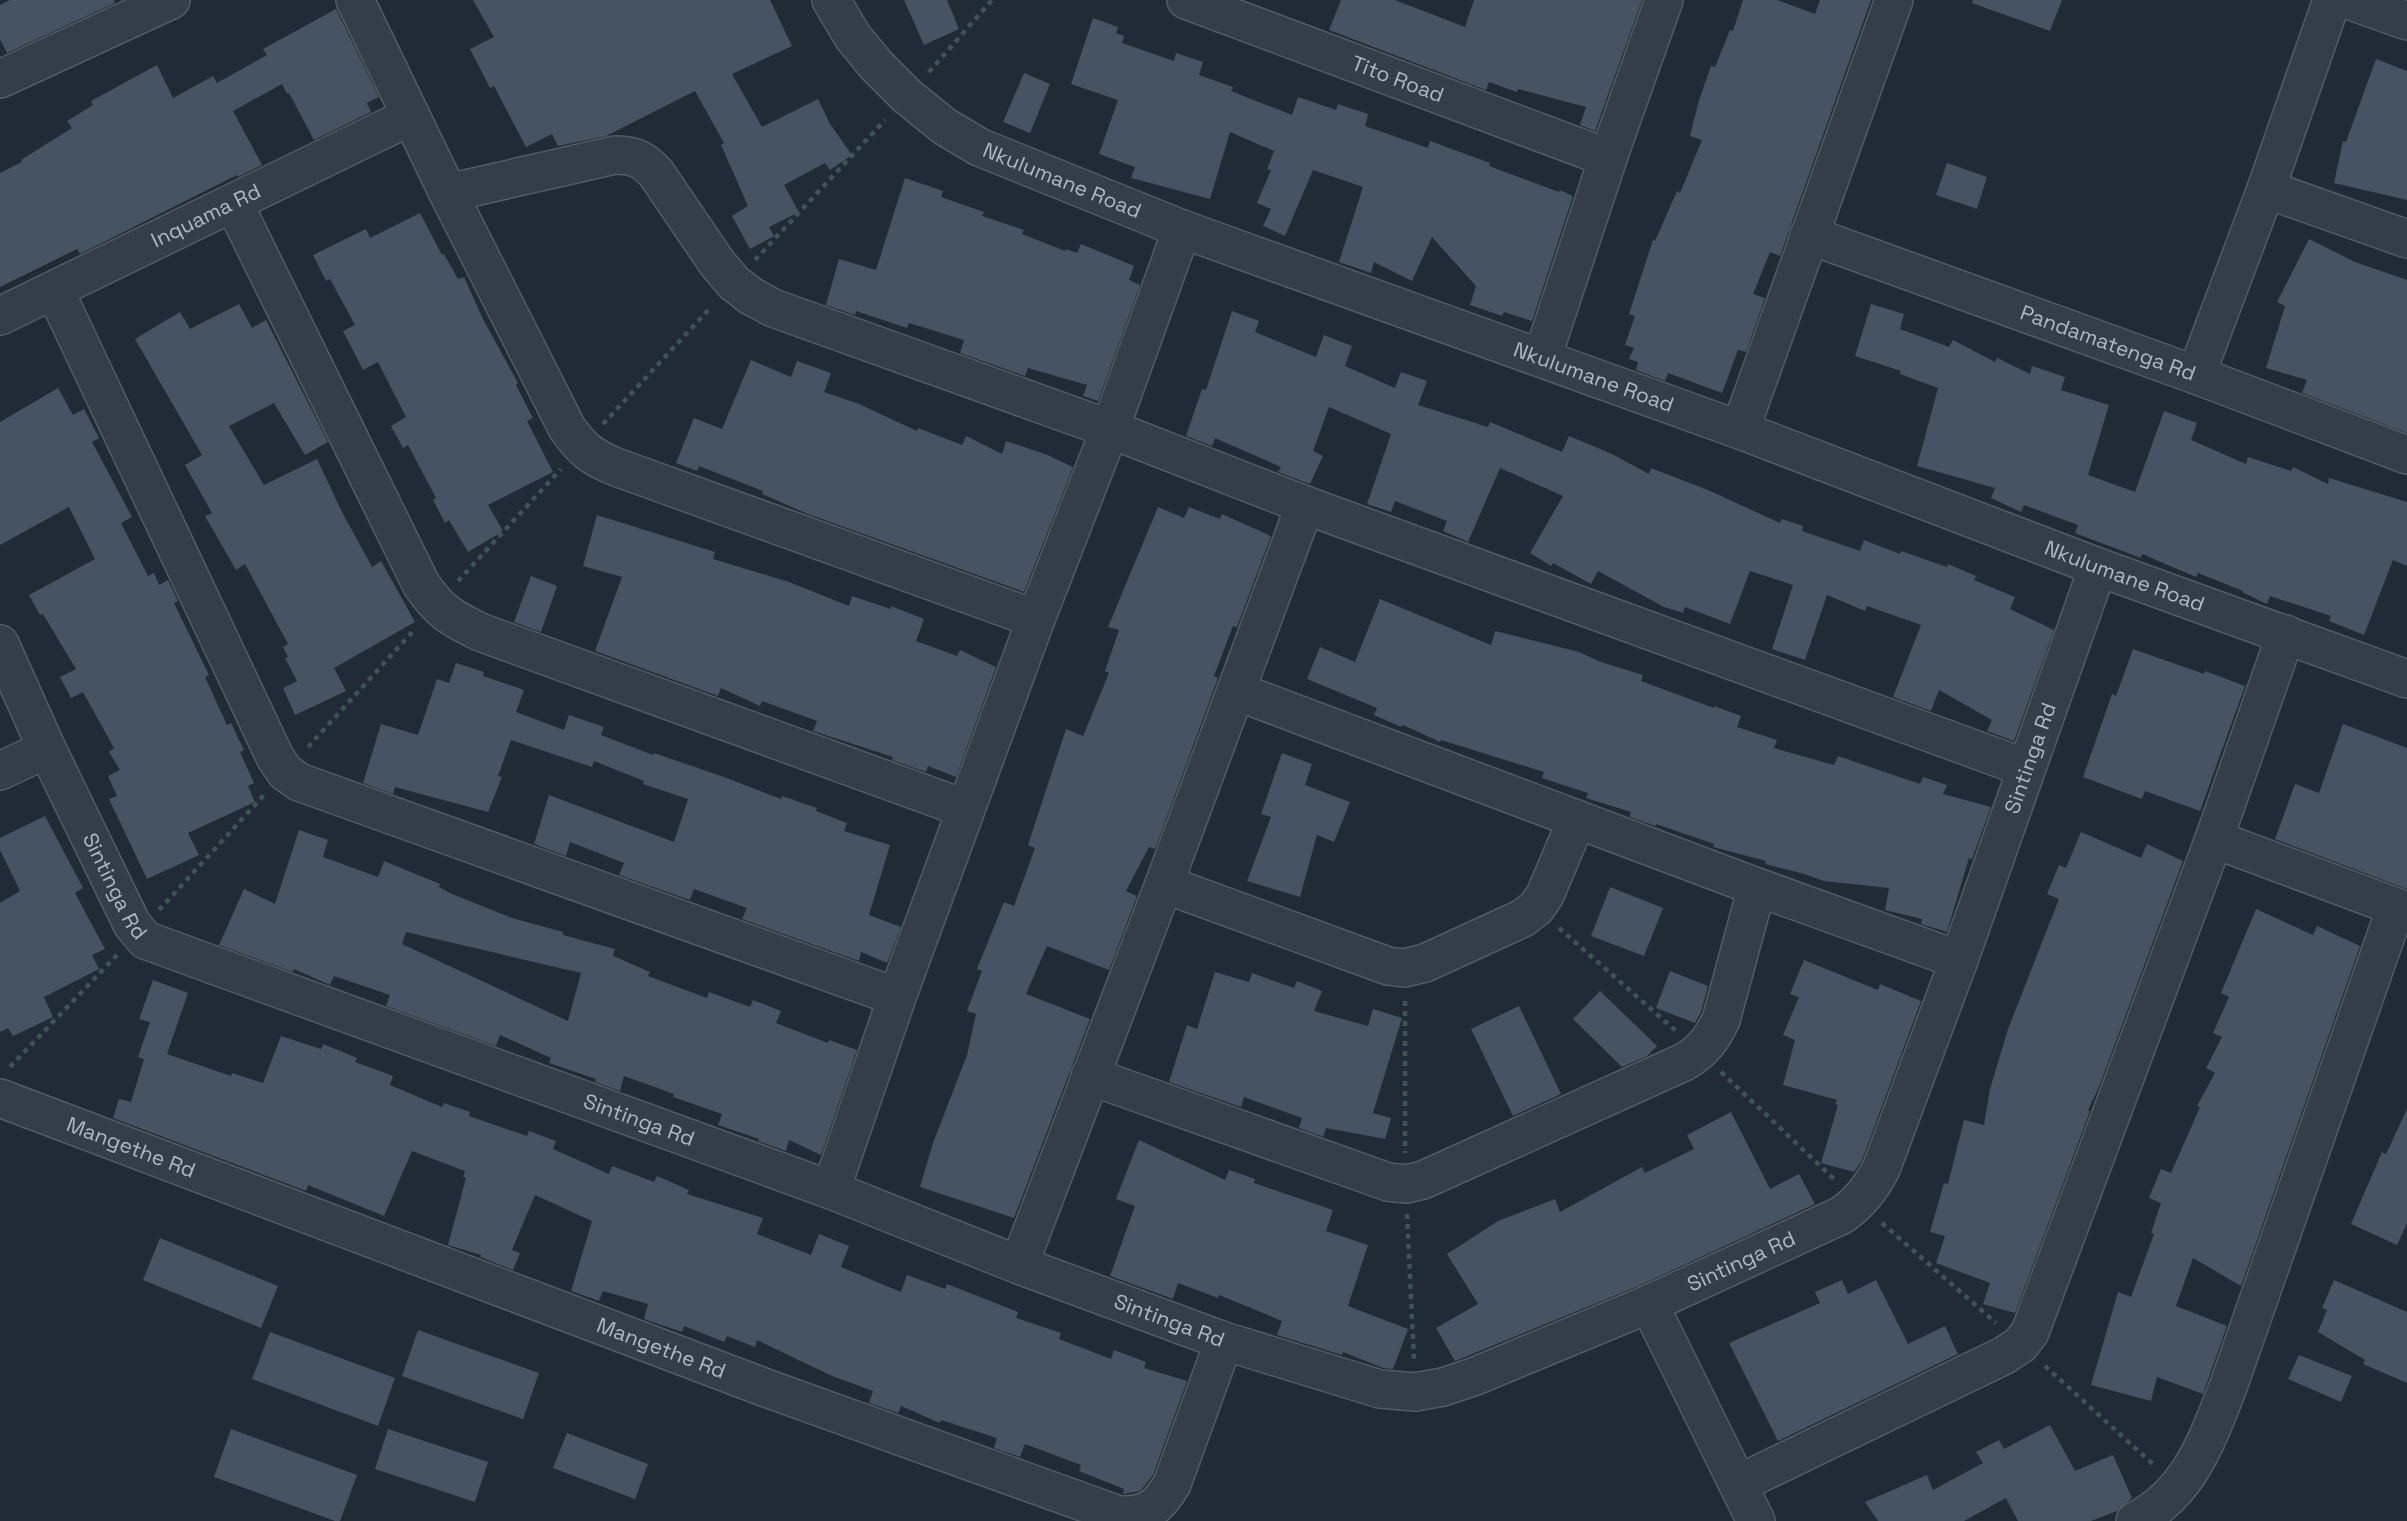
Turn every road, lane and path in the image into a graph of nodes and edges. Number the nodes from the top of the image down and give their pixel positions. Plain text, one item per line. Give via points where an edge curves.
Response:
1 (171, 0) edge
2 (355, 0) edge
3 (831, 0) edge
4 (992, 0) edge
5 (1186, 0) edge
6 (1664, 0) edge
7 (1894, 0) edge
8 (2332, 0) edge
9 (2348, 0) edge
10 (2407, 21) edge
11 (0, 79) edge
12 (907, 96) junction
13 (411, 116) junction
14 (1608, 158) junction
15 (2266, 189) junction
16 (449, 193) junction
17 (234, 204) junction
18 (1182, 229) junction
19 (1810, 235) junction
20 (2407, 239) edge
21 (734, 283) junction
22 (55, 291) junction
23 (0, 316) edge
24 (1542, 358) junction
25 (2196, 375) junction
26 (1110, 429) junction
27 (1740, 430) junction
28 (581, 448) junction
29 (2407, 455) edge
30 (1305, 505) junction
31 (2098, 567) junction
32 (435, 606) junction
33 (1036, 619) junction
34 (2286, 634) junction
35 (0, 644) edge
36 (2407, 679) edge
37 (1236, 691) junction
38 (47, 748) junction
39 (2026, 768) junction
40 (0, 771) edge
41 (285, 772) junction
42 (966, 809) junction
43 (1577, 818) junction
44 (2214, 839) junction
45 (1164, 884) junction
46 (1757, 887) junction
47 (2401, 909) edge
48 (138, 933) junction
49 (1959, 960) junction
50 (897, 997) junction
51 (1090, 1076) junction
52 (5, 1083) edge
53 (831, 1190) junction
54 (1018, 1265) junction
55 (1649, 1304) junction
56 (1224, 1341) junction
57 (1738, 1484) junction
58 (1756, 1521) edge
59 (2135, 1521) edge

1 - 11 street
2 - 13 street
3 - 12 street, Nkulumane Road via 853,37
4 - 12 path
5 - 14 street, Tito Road
6 - 14 street
7 - 19 street
8 - 15 street
9 - 10 street
12 - 18 street, Nkulumane Road via 979,147
12 - 21 path
13 - 16 street
13 - 17 street, Inquama Rd
14 - 24 street
15 - 20 street
15 - 25 street
16 - 21 street via 631,155 656,173
16 - 28 street
17 - 22 street, Inquama Rd
17 - 32 street
18 - 24 street, Nkulumane Road
18 - 26 street
19 - 25 street, Pandamatenga Rd
19 - 27 street
21 - 26 street via 773,308
21 - 28 path
22 - 23 street, Inquama Rd
22 - 41 street
24 - 27 street, Nkulumane Road
25 - 29 street, Pandamatenga Rd
26 - 30 street
26 - 33 street
27 - 31 street, Nkulumane Road
28 - 32 path
28 - 33 street via 616,467
30 - 37 street
30 - 39 street
31 - 34 street, Nkulumane Road
31 - 39 street, Sintinga Rd
32 - 41 path
32 - 42 street via 480,632
33 - 42 street
34 - 36 street, Nkulumane Road
34 - 44 street
35 - 38 street, Sintinga Rd
37 - 43 street
37 - 45 street
38 - 40 street
38 - 48 street, Sintinga Rd
39 - 49 street, Sintinga Rd
41 - 48 path
41 - 50 street via 299,782
42 - 50 street
43 - 45 street via 1536,908 1424,963 1404,968
43 - 46 street
44 - 47 street
44 - 57 street via 2030,1332 2003,1356
45 - 51 street
46 - 49 street
46 - 51 street via 1721,1020 1701,1052 1423,1180 1388,1182
47 - 59 street via 2211,1430 2179,1488
48 - 52 path
48 - 53 street, Sintinga Rd via 145,940
49 - 55 street, Sintinga Rd via 1881,1169 1859,1202 1842,1215
50 - 53 street
51 - 54 street
52 - 56 street, Mangethe Rd via 702,1364 1119,1515 1150,1511 1168,1492
53 - 54 street, Sintinga Rd
54 - 56 street, Sintinga Rd
55 - 56 street, Sintinga Rd via 1473,1377 1415,1392 1380,1389
55 - 57 street
57 - 58 street

